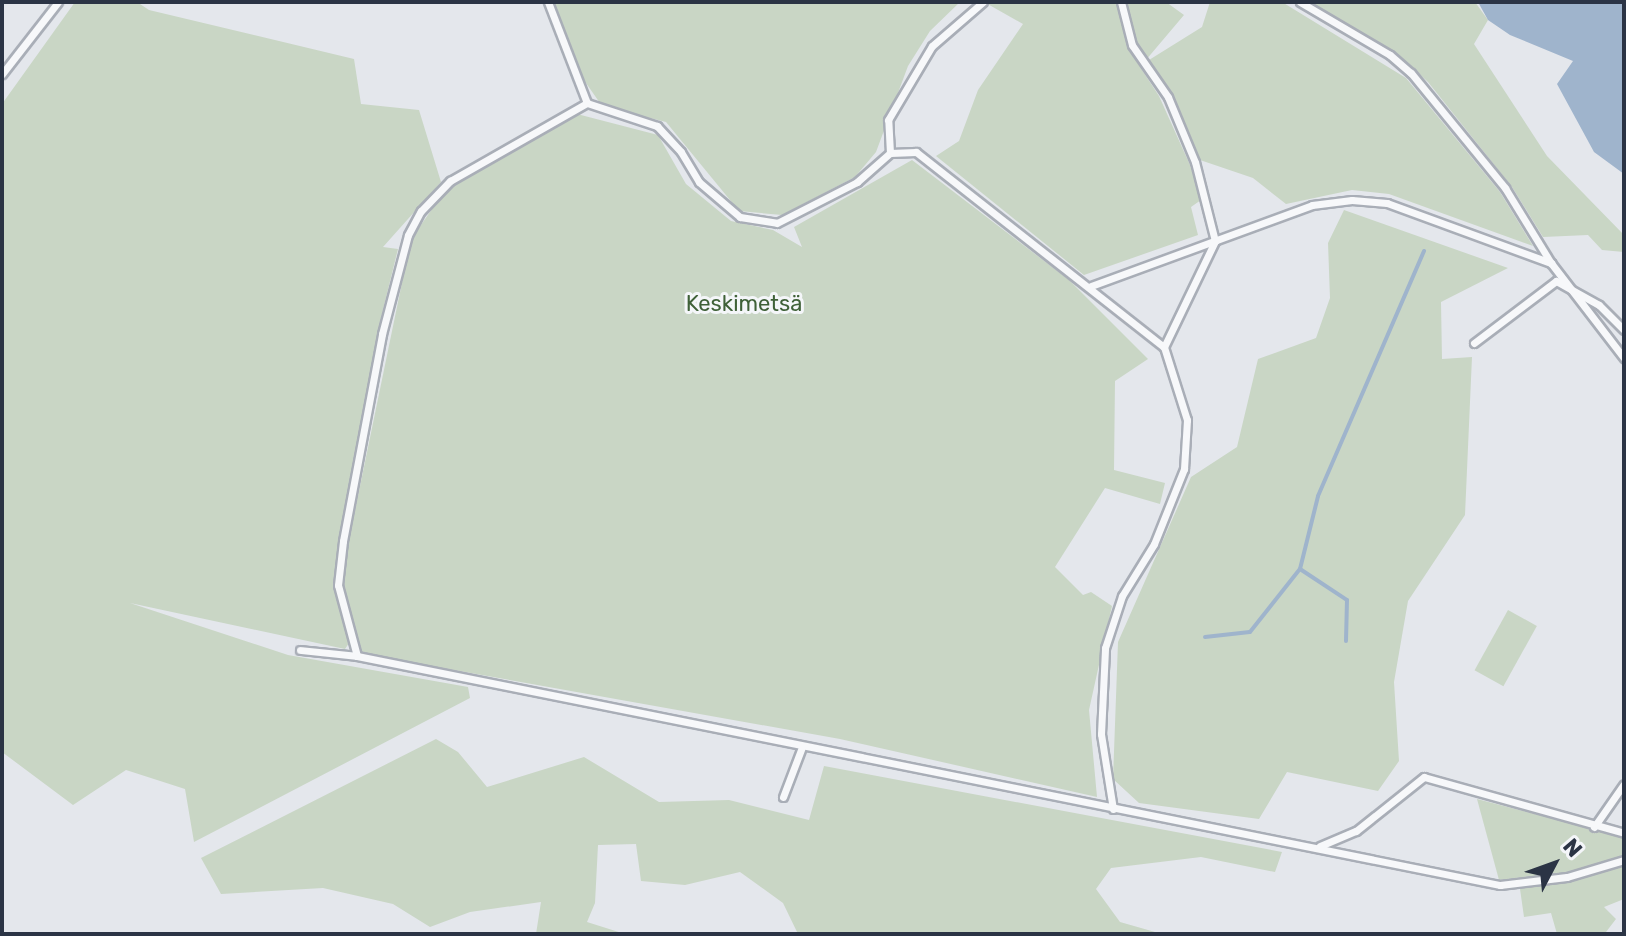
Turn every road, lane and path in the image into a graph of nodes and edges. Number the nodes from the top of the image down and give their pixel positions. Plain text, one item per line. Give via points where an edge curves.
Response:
1 (58, 2) edge
2 (548, 2) edge
3 (983, 2) edge
4 (1121, 2) edge
5 (1300, 2) edge
6 (2, 74) edge
7 (587, 103) junction
8 (890, 153) junction
9 (1215, 241) junction
10 (1551, 263) junction
11 (1091, 286) junction
12 (1570, 287) junction
13 (1624, 330) edge
14 (1474, 343) dead end
15 (1164, 347) junction
16 (1624, 358) edge
17 (300, 650) dead end
18 (357, 656) junction
19 (802, 747) junction
20 (1624, 784) edge
21 (783, 797) dead end
22 (1113, 809) junction
23 (1594, 827) junction
24 (1624, 833) edge
25 (1318, 847) junction
26 (1624, 860) edge

1 - 6 lane
2 - 7 lane
3 - 8 lane via 932,46 888,120
4 - 9 lane via 1132,45 1168,97 1195,162
5 - 10 lane via 1411,73 1505,188
7 - 8 lane via 657,126 699,182 740,217 777,223 857,182
7 - 18 lane via 450,181 421,211 408,235 382,334 343,541 338,585
8 - 11 lane via 916,152
9 - 10 lane via 1312,205 1352,200 1387,203
9 - 11 lane
9 - 15 lane
10 - 12 lane
11 - 15 lane
12 - 13 lane
12 - 14 lane via 1556,281
12 - 16 lane
15 - 22 lane via 1188,435 1184,469 1154,544 1122,596 1105,648 1101,734
17 - 18 lane
18 - 19 lane
19 - 21 lane
19 - 22 lane
20 - 23 lane
22 - 25 lane
23 - 24 lane
23 - 25 lane via 1424,777 1356,831
25 - 26 lane via 1500,885 1567,877

